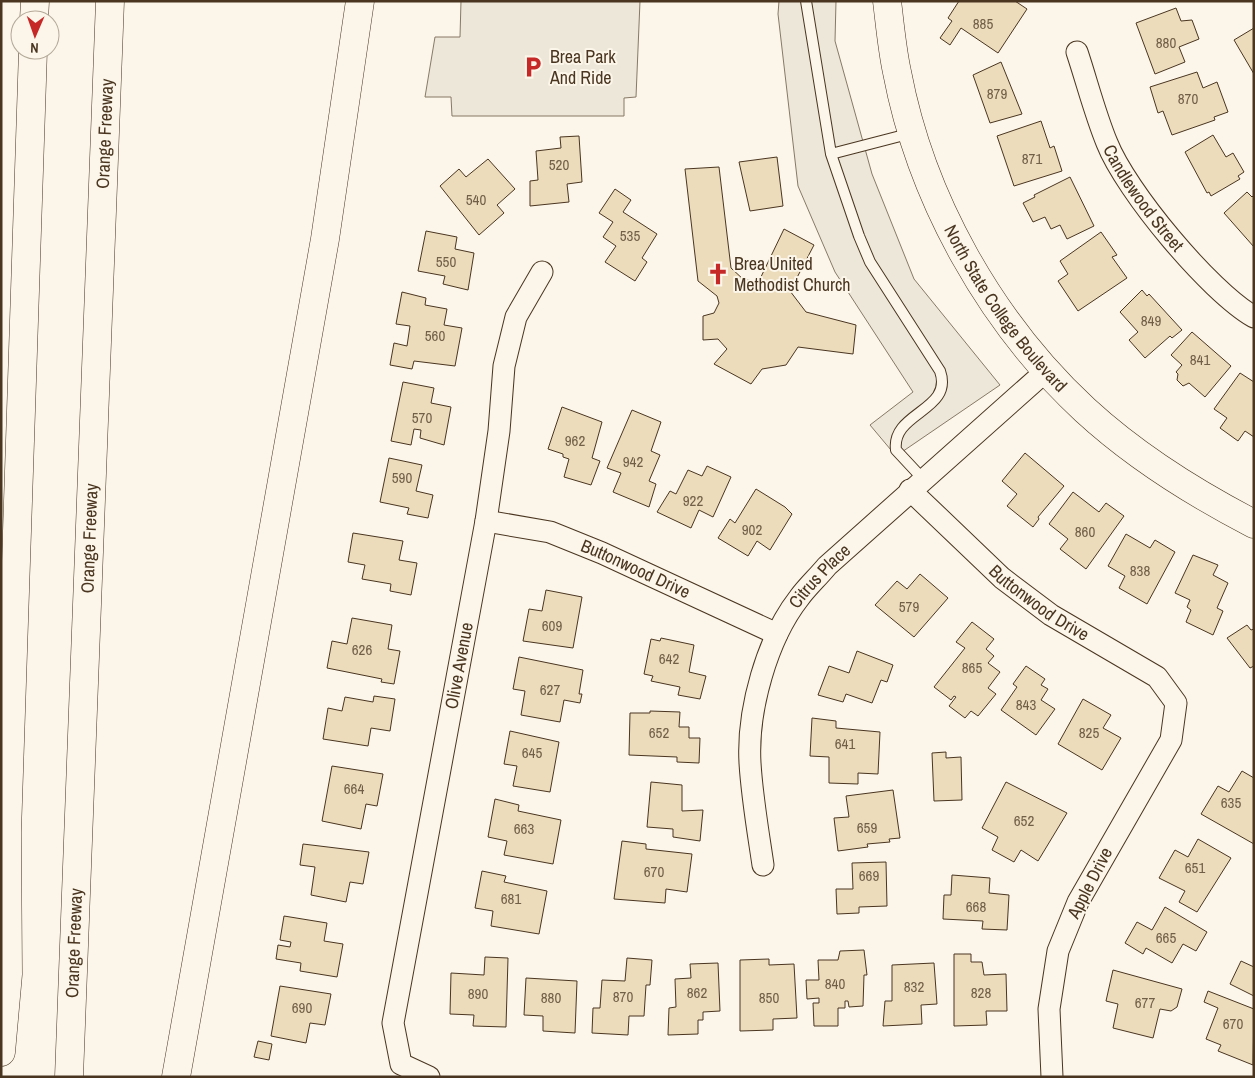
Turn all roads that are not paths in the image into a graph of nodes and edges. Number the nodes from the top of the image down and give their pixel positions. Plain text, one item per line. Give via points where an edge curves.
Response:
1 (110, 1) edge
2 (360, 1) edge
3 (806, 1) edge
4 (887, 1) edge
5 (1077, 52) dead end
6 (33, 60) edge
7 (913, 133) junction
8 (830, 154) junction
9 (542, 272) dead end
10 (1254, 317) edge
11 (1046, 371) junction
12 (916, 484) junction
13 (486, 521) junction
14 (1254, 524) edge
15 (777, 634) junction
16 (1176, 703) joint
17 (1, 731) edge
18 (7, 832) junction
19 (763, 864) dead end
20 (1, 1052) edge
21 (69, 1077) edge
22 (176, 1077) edge
23 (429, 1077) edge
24 (1052, 1077) edge

1 - 21 main road, Orange Freeway
2 - 22 main road via 325,239
3 - 8 lane
4 - 7 main road, North State College Boulevard via 897,73
5 - 10 street, Candlewood Street via 1107,145 1130,183 1199,270
6 - 18 main road
7 - 8 lane
7 - 11 main road, North State College Boulevard via 918,154 951,230 994,305
8 - 12 lane via 870,262 944,382 940,395 902,428 897,437 896,450
9 - 13 street, Olive Avenue via 516,317 504,366 499,431
11 - 12 street, Citrus Place
11 - 14 main road, North State College Boulevard via 1086,411 1126,444 1199,495
12 - 15 street, Citrus Place via 827,566 799,598
12 - 16 street, Buttonwood Drive via 1002,578 1050,615 1157,677
13 - 15 street, Buttonwood Drive via 550,532
13 - 23 street, Olive Avenue via 394,1023 401,1064
15 - 19 street, Citrus Place via 764,669 754,712 750,761
16 - 24 street, Apple Drive via 1171,740 1078,902 1058,951 1049,1009
17 - 18 main road
18 - 20 main road via 8,974

